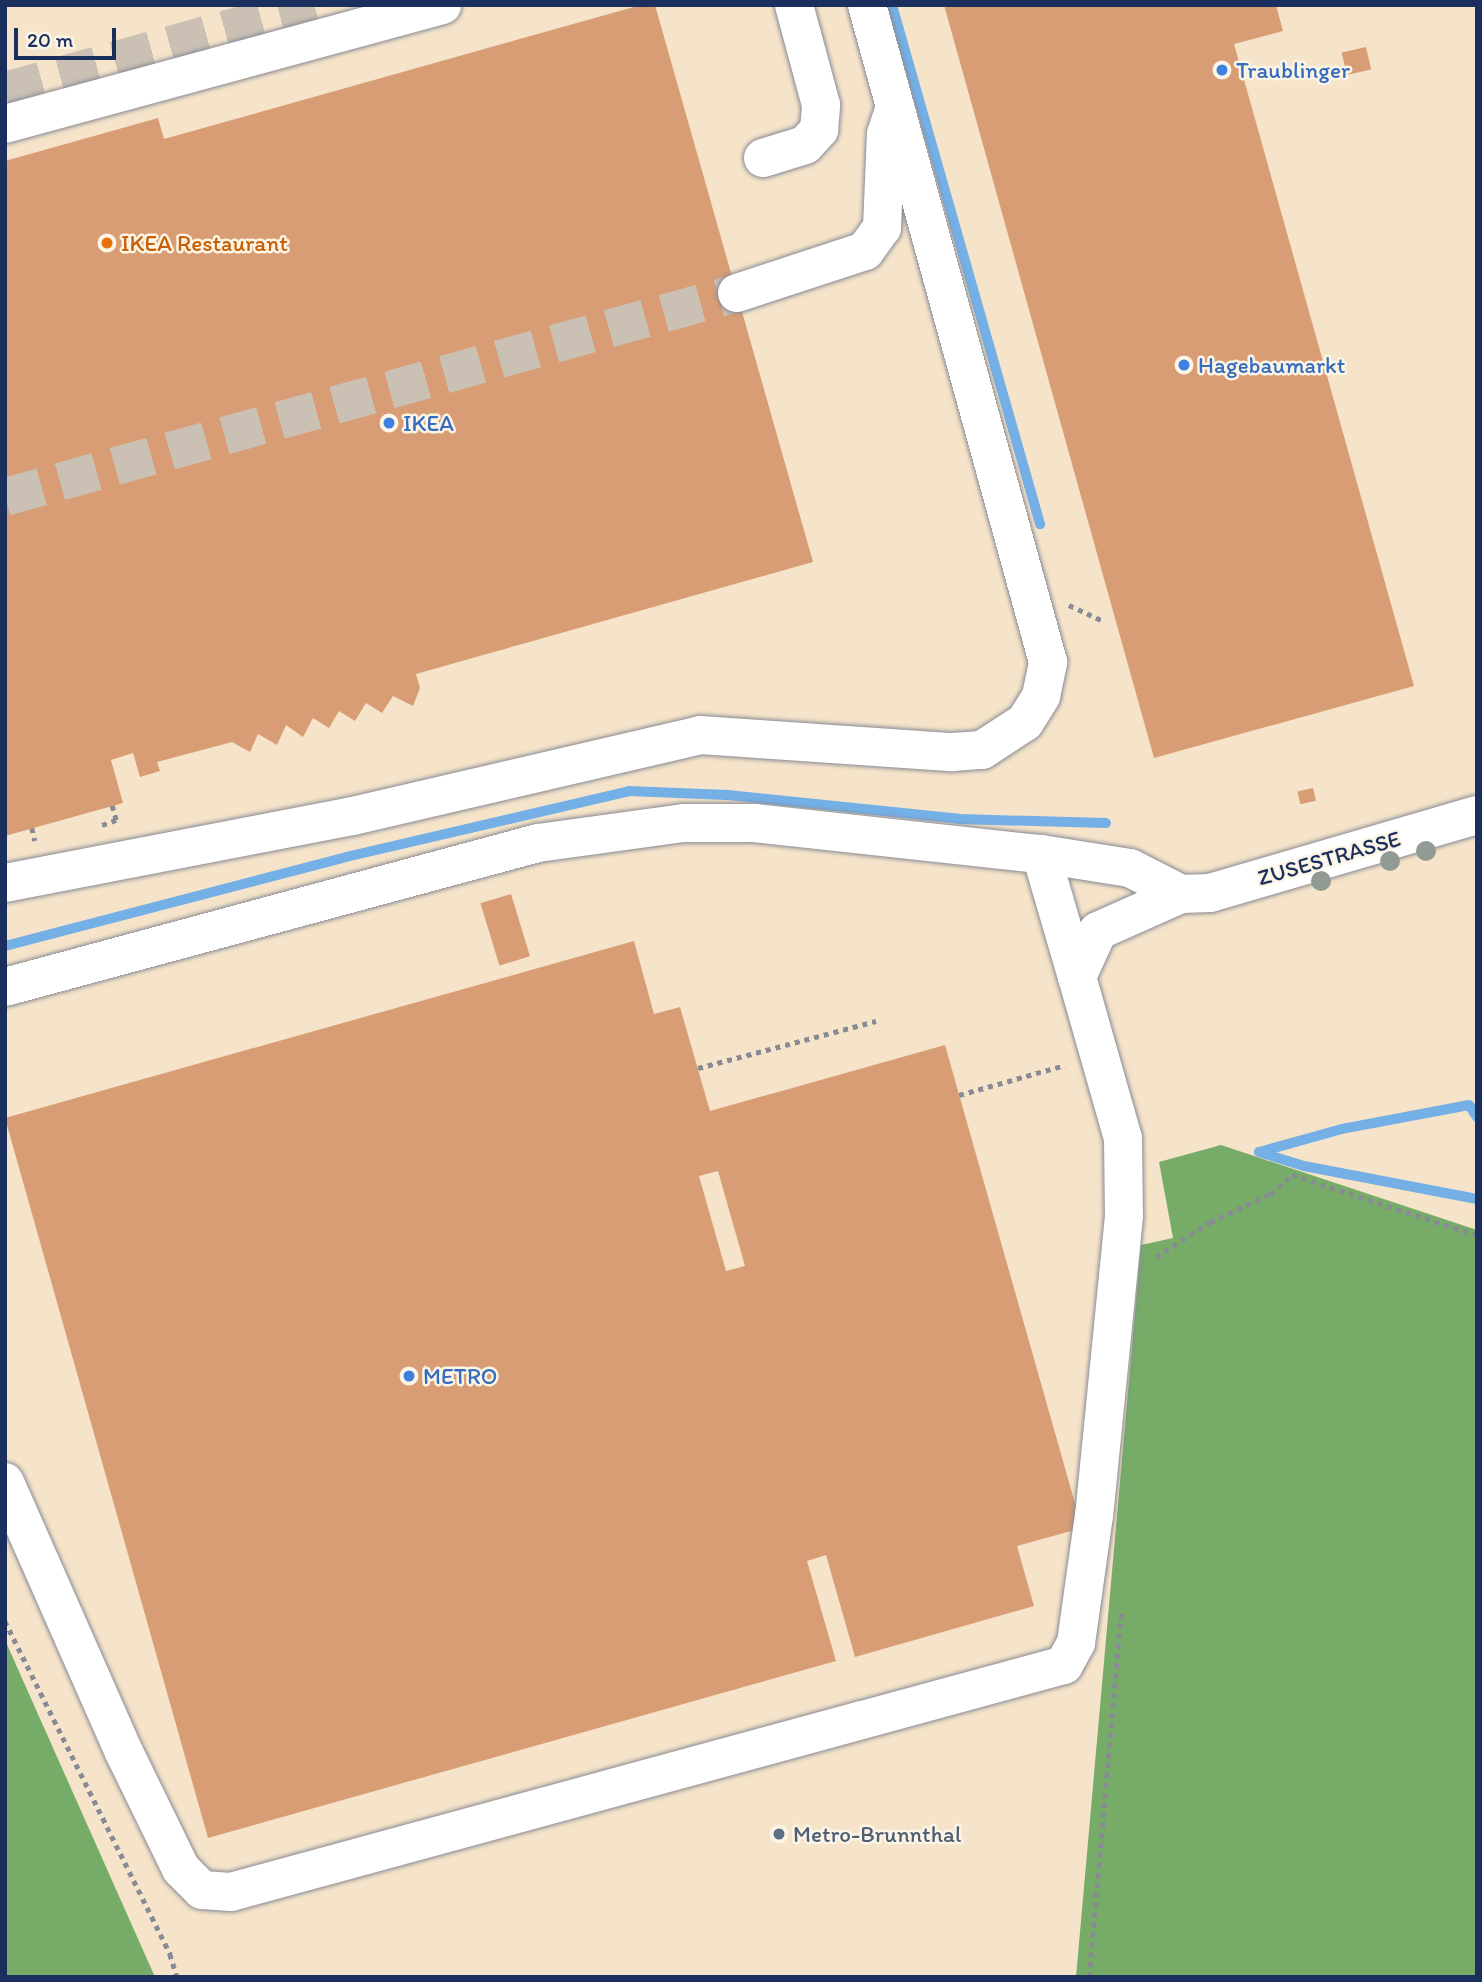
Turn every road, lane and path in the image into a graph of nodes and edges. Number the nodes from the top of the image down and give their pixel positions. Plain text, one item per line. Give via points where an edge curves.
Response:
1 (442, 5) edge
2 (794, 5) edge
3 (867, 5) edge
4 (895, 105) junction
5 (5, 124) edge
6 (763, 158) dead end
7 (737, 293) tunnel mouth
8 (112, 806) dead end
9 (1477, 815) edge
10 (106, 824) dead end
11 (32, 828) dead end
12 (36, 843) dead end
13 (1041, 854) junction
14 (5, 883) edge
15 (1181, 894) junction
16 (1077, 977) junction
17 (5, 987) edge
18 (876, 1021) dead end
19 (1100, 1055) junction
20 (698, 1068) dead end
21 (960, 1095) dead end
22 (1477, 1235) edge
23 (1155, 1250) dead end
24 (1155, 1257) junction
25 (1154, 1271) dead end
26 (5, 1482) edge
27 (1121, 1602) dead end
28 (5, 1621) edge
29 (177, 1977) edge
30 (1089, 1977) edge

1 - 5 street
2 - 6 street via 821,105 819,130 805,145
3 - 4 street
4 - 7 street via 886,134 882,228 864,251
4 - 14 street via 1048,662 1041,695 1025,722 982,750 952,752 700,735 353,816
8 - 10 path via 116,820
9 - 15 street, ZUSESTRASSE via 1209,893
11 - 12 path
13 - 15 street via 1130,869
13 - 16 street
13 - 17 street via 754,823 620,829 538,843
15 - 16 street via 1098,931
16 - 19 street
18 - 20 path
19 - 21 path
19 - 26 street via 1123,1138 1124,1216 1094,1515 1076,1643 1064,1665 231,1892 202,1890 181,1869 123,1750
22 - 24 path via 1292,1175 1270,1194 1209,1222
23 - 24 path
24 - 25 path
27 - 30 path
28 - 29 path via 170,1954

